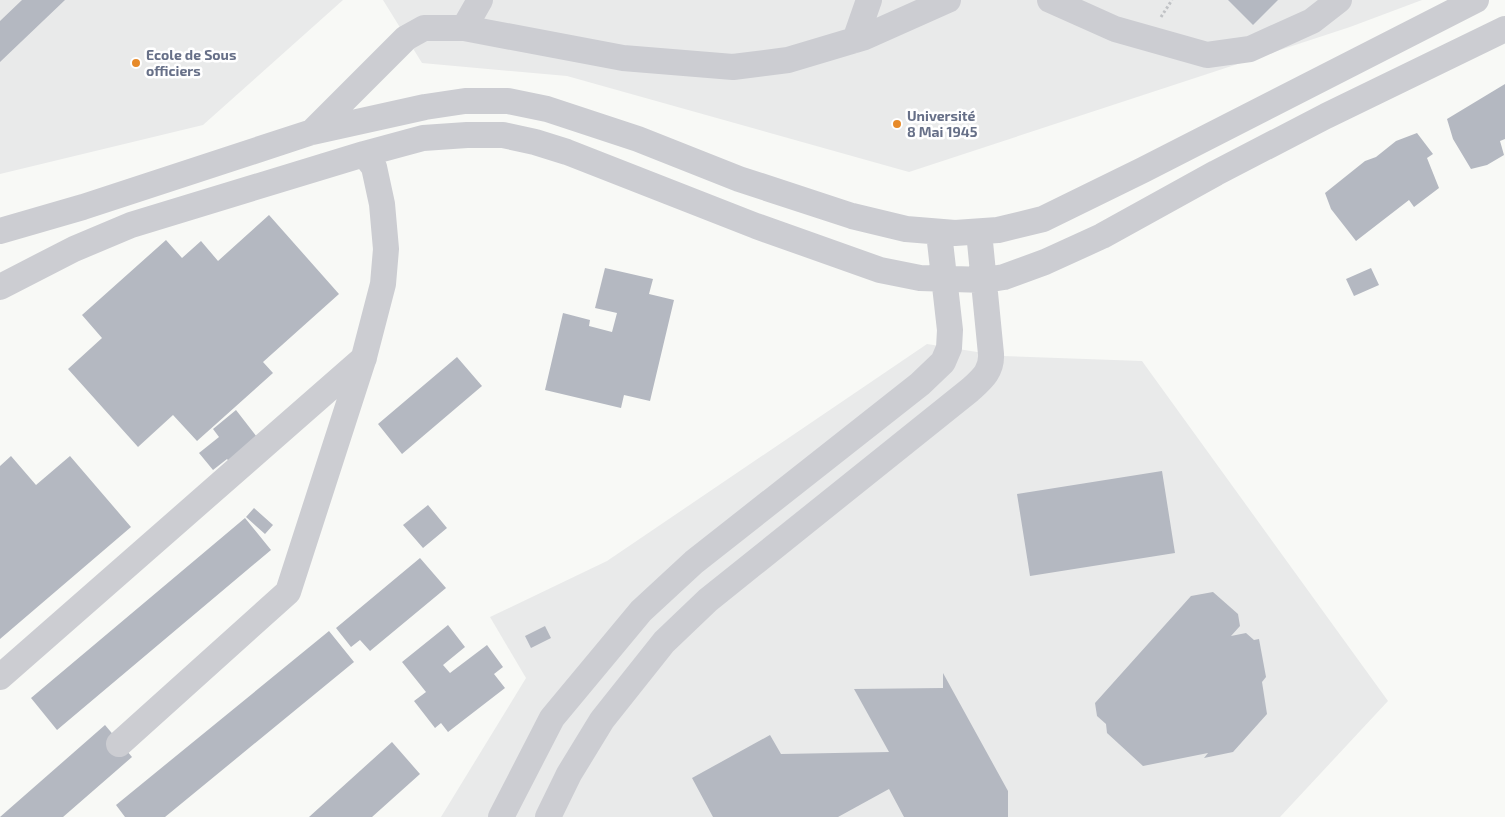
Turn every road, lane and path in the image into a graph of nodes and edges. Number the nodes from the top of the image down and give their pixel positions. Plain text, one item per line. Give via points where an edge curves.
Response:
1 (480, 0) edge
2 (869, 0) edge
3 (948, 0) edge
4 (1050, 0) edge
5 (1339, 0) edge
6 (1476, 0) edge
7 (464, 28) junction
8 (1505, 29) edge
9 (856, 40) junction
10 (312, 132) junction
11 (364, 154) junction
12 (0, 230) edge
13 (979, 232) junction
14 (939, 233) junction
15 (944, 280) junction
16 (985, 280) junction
17 (0, 287) edge
18 (364, 358) junction
19 (0, 677) edge
20 (119, 744) dead end
21 (501, 817) edge
22 (548, 817) edge

1 - 7 street
2 - 9 street
3 - 9 street
4 - 5 street via 1115,30 1207,55 1250,49 1312,21
6 - 13 street via 1043,219
7 - 9 street via 623,58 734,67 788,60
7 - 10 street via 424,28 406,38
8 - 16 street via 1242,160 1102,236 1045,262 1004,277
10 - 12 street via 83,207
10 - 14 street via 425,106 465,101 508,101 547,108 739,179 852,216
11 - 15 street via 423,138 503,135 567,152 756,226 880,270
11 - 17 street via 131,225 74,249
11 - 18 street via 374,167 386,249 383,284
13 - 14 street
13 - 16 street
14 - 15 street
15 - 16 street
15 - 21 street via 950,330 949,348 943,362 920,384 694,562 641,612 552,718
16 - 22 street via 992,362 989,371 970,390 708,600 664,642 602,720
18 - 19 street
18 - 20 street via 288,592

